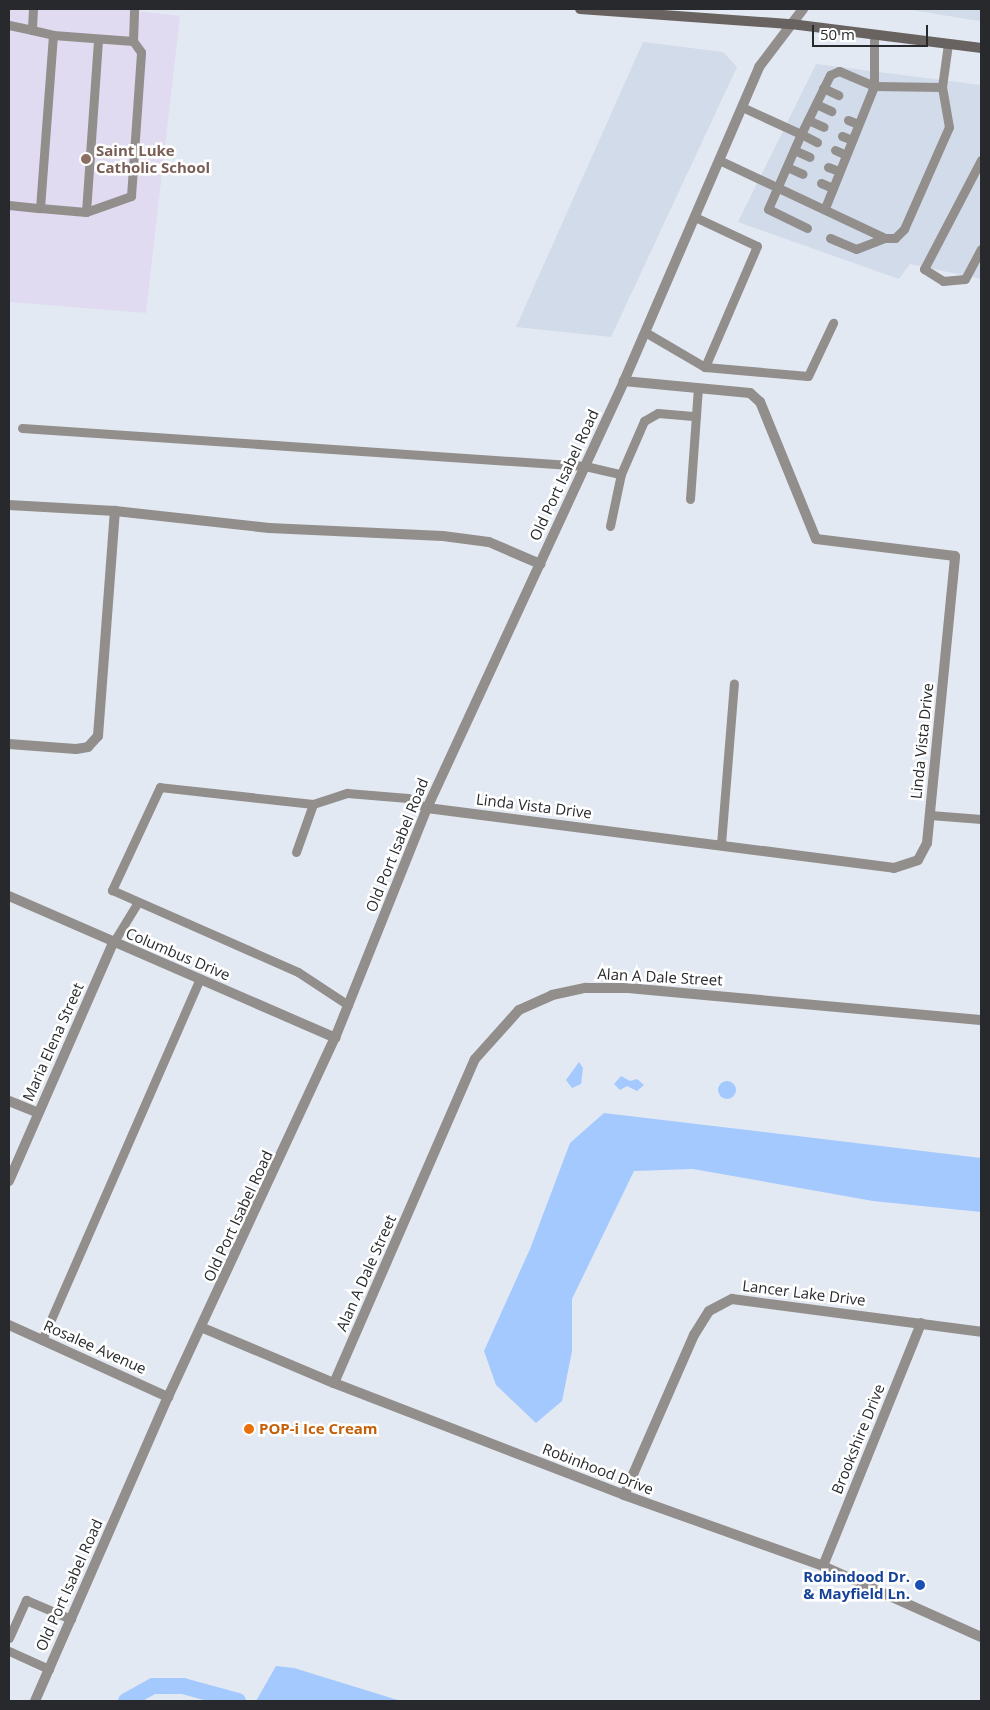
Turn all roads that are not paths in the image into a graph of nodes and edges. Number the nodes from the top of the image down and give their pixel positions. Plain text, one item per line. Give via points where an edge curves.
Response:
1 (33, 9) edge
2 (134, 9) edge
3 (580, 9) edge
4 (803, 9) edge
5 (790, 24) junction
6 (9, 25) edge
7 (32, 30) junction
8 (53, 35) junction
9 (874, 35) junction
10 (98, 38) junction
11 (132, 41) junction
12 (948, 44) junction
13 (981, 48) edge
14 (874, 86) junction
15 (942, 87) junction
16 (824, 88) junction
17 (838, 95) dead end
18 (816, 104) junction
19 (742, 107) junction
20 (831, 111) dead end
21 (808, 120) junction
22 (848, 120) dead end
23 (858, 124) junction
24 (824, 127) dead end
25 (802, 134) junction
26 (842, 136) dead end
27 (852, 140) junction
28 (817, 142) dead end
29 (794, 150) junction
30 (835, 150) dead end
31 (846, 155) junction
32 (810, 158) dead end
33 (719, 160) junction
34 (981, 160) edge
35 (828, 166) dead end
36 (787, 167) junction
37 (839, 171) junction
38 (803, 174) dead end
39 (821, 182) dead end
40 (778, 187) junction
41 (833, 188) junction
42 (9, 205) edge
43 (40, 208) junction
44 (825, 208) junction
45 (86, 212) junction
46 (695, 217) junction
47 (807, 228) dead end
48 (830, 238) dead end
49 (885, 238) junction
50 (981, 250) edge
51 (833, 323) dead end
52 (645, 332) junction
53 (705, 367) junction
54 (624, 381) junction
55 (698, 388) junction
56 (696, 416) junction
57 (22, 428) dead end
58 (585, 466) junction
59 (620, 474) junction
60 (690, 499) dead end
61 (9, 505) edge
62 (114, 511) junction
63 (610, 526) dead end
64 (540, 564) junction
65 (734, 684) dead end
66 (9, 744) edge
67 (313, 804) junction
68 (427, 808) junction
69 (930, 814) junction
70 (981, 819) edge
71 (721, 844) junction
72 (296, 852) dead end
73 (9, 896) edge
74 (138, 902) junction
75 (113, 942) junction
76 (199, 980) junction
77 (348, 1005) junction
78 (981, 1020) edge
79 (336, 1038) junction
80 (9, 1100) edge
81 (38, 1114) junction
82 (9, 1181) edge
83 (921, 1323) junction
84 (9, 1325) edge
85 (203, 1328) junction
86 (981, 1332) edge
87 (42, 1340) junction
88 (334, 1383) junction
89 (168, 1397) junction
90 (624, 1495) junction
91 (822, 1566) junction
92 (71, 1619) junction
93 (981, 1637) edge
94 (9, 1638) edge
95 (9, 1650) edge
96 (49, 1669) junction
97 (35, 1701) edge

1 - 7 lane
2 - 11 lane
3 - 5 main road
4 - 5 street, Old Port Isabel Road
5 - 9 main road
5 - 19 street, Old Port Isabel Road via 759,67
6 - 7 lane
7 - 8 lane
8 - 10 lane
8 - 43 lane
9 - 12 main road
9 - 14 lane
10 - 11 lane
10 - 45 lane
11 - 45 lane via 141,52 131,196
12 - 13 main road
12 - 15 lane
14 - 15 lane
14 - 16 lane via 839,71 830,75
14 - 23 lane via 860,106
15 - 49 lane via 949,127 904,229 895,238
16 - 17 lane
16 - 18 lane
18 - 20 lane
18 - 21 lane
19 - 25 lane
19 - 33 street, Old Port Isabel Road
21 - 24 lane
21 - 25 lane
22 - 23 lane
23 - 27 lane
25 - 28 lane
25 - 29 lane
26 - 27 lane
27 - 31 lane
29 - 32 lane
29 - 36 lane
30 - 31 lane
31 - 37 lane
33 - 40 lane
33 - 46 street, Old Port Isabel Road
34 - 50 lane via 924,269 943,281 965,279
35 - 37 lane
36 - 38 lane
36 - 40 lane
37 - 41 lane
39 - 41 lane
40 - 44 lane
40 - 47 lane via 768,209
41 - 44 lane
42 - 43 lane
43 - 45 lane
44 - 49 lane
46 - 52 street, Old Port Isabel Road
46 - 53 lane via 757,246
48 - 49 lane via 856,249
51 - 53 lane via 808,376
52 - 53 lane
52 - 54 street, Old Port Isabel Road
54 - 55 street, Linda Vista Drive
54 - 58 street, Old Port Isabel Road
55 - 56 lane
55 - 69 street, Linda Vista Drive via 750,393 760,402 816,539 955,556
56 - 59 lane via 658,413 644,422
56 - 60 lane
57 - 58 lane
58 - 59 lane
58 - 64 street, Old Port Isabel Road
59 - 63 lane
61 - 62 street
62 - 64 street via 269,528 443,536 489,542
62 - 66 street via 98,736 88,747 76,749
64 - 68 street, Old Port Isabel Road
65 - 71 lane
67 - 68 lane via 347,793 408,798
67 - 72 lane
67 - 74 lane via 160,787 112,890
68 - 71 street, Linda Vista Drive
68 - 77 street, Old Port Isabel Road
69 - 70 lane
69 - 71 street, Linda Vista Drive via 927,844 918,860 894,868
73 - 75 street, Columbus Drive
74 - 75 lane
74 - 77 lane via 298,972
75 - 76 street, Columbus Drive
75 - 81 street, Maria Elena Street
76 - 79 street, Columbus Drive
76 - 87 lane
77 - 79 street, Old Port Isabel Road
78 - 88 street, Alan A Dale Street via 628,988 586,988 552,994 519,1010 475,1059
79 - 85 street, Old Port Isabel Road
80 - 81 street
81 - 82 street, Maria Elena Street
83 - 86 street, Lancer Lake Drive
83 - 90 street, Lancer Lake Drive via 757,1300 732,1299 709,1311 694,1334
83 - 91 street, Brookshire Drive
84 - 87 street, Rosalee Avenue
85 - 88 street, Robinhood Drive
85 - 89 street, Old Port Isabel Road
87 - 89 street, Rosalee Avenue
88 - 90 street, Robinhood Drive
89 - 92 street, Old Port Isabel Road
90 - 91 street, Robinhood Drive
91 - 93 street, Robinhood Drive
92 - 94 lane via 26,1600
92 - 96 street, Old Port Isabel Road
95 - 96 lane
96 - 97 street, Old Port Isabel Road

